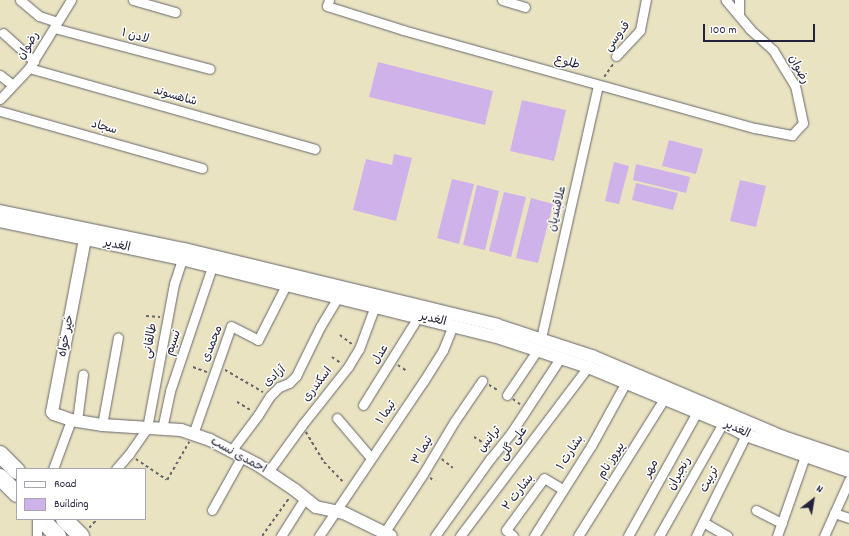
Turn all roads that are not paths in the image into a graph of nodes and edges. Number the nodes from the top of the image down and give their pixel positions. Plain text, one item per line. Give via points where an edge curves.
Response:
1 (20, 0) edge
2 (71, 0) edge
3 (133, 0) edge
4 (329, 0) edge
5 (502, 0) edge
6 (646, 0) edge
7 (726, 0) edge
8 (739, 0) edge
9 (525, 7) dead end
10 (174, 12) dead end
11 (739, 13) junction
12 (55, 25) junction
13 (3, 33) dead end
14 (616, 56) road end
15 (32, 64) junction
16 (210, 69) dead end
17 (0, 74) edge
18 (598, 84) junction
19 (13, 85) junction
20 (0, 99) edge
21 (0, 112) edge
22 (803, 123) joint
23 (315, 149) dead end
24 (202, 168) dead end
25 (0, 211) edge
26 (0, 221) edge
27 (85, 239) junction
28 (182, 259) junction
29 (212, 267) junction
30 (286, 284) junction
31 (338, 297) junction
32 (376, 306) junction
33 (418, 317) junction
34 (453, 325) junction
35 (118, 338) dead end
36 (540, 344) junction
37 (561, 357) junction
38 (588, 367) junction
39 (83, 374) dead end
40 (482, 381) dead end
41 (626, 382) junction
42 (506, 395) dead end
43 (664, 399) junction
44 (363, 405) dead end
45 (697, 412) junction
46 (338, 418) dead end
47 (74, 421) junction
48 (723, 424) junction
49 (102, 425) junction
50 (147, 428) junction
51 (162, 429) junction
52 (193, 434) junction
53 (746, 435) junction
54 (0, 454) edge
55 (236, 454) junction
56 (805, 456) junction
57 (370, 458) junction
58 (849, 459) edge
59 (53, 468) edge
60 (117, 468) edge
61 (16, 470) edge
62 (849, 471) edge
63 (268, 472) junction
64 (0, 477) edge
65 (849, 480) edge
66 (562, 489) junction
67 (16, 493) edge
68 (300, 494) junction
69 (212, 510) dead end
70 (756, 510) dead end
71 (334, 511) junction
72 (834, 513) junction
73 (849, 518) edge
74 (37, 520) edge
75 (42, 520) edge
76 (69, 520) edge
77 (703, 522) junction
78 (782, 523) junction
79 (386, 535) edge
80 (37, 536) edge
81 (58, 536) edge
82 (81, 536) edge
83 (281, 536) edge
84 (319, 536) edge
85 (435, 536) edge
86 (460, 536) edge
87 (513, 536) edge
88 (534, 536) edge
89 (578, 536) edge
90 (628, 536) edge
91 (659, 536) edge
92 (696, 536) edge
93 (727, 536) edge
94 (777, 536) edge
95 (824, 536) edge

1 - 12 street, لادن ۱
2 - 12 street, رضوان
3 - 10 street
4 - 18 street, طلوع via 327,6 403,30
5 - 9 street
6 - 14 street, قدوسی via 640,30
7 - 11 street, رضوان
8 - 11 street
11 - 22 street, رضوان via 750,29 773,50 795,86
12 - 15 street, رضوان
12 - 16 street, لادن ۱
13 - 15 street
15 - 19 street, رضوان
15 - 23 street, شاهسوند
17 - 19 street
18 - 22 street, طلوع via 755,128 792,135
18 - 36 street, علاقبندیان
19 - 20 street, رضوان
21 - 24 street, سجاد
25 - 36 main road, الغدیر via 184,249 474,319
26 - 27 main road, الغدیر
27 - 28 main road, الغدیر
27 - 47 main road, خیر خواه via 52,412 56,416
28 - 29 main road, الغدیر
28 - 50 street, طالقانی via 174,284
29 - 30 main road, الغدیر
29 - 51 street, نسیم via 170,391
30 - 31 main road, الغدیر
30 - 52 street, محمدی via 258,340 231,326
31 - 32 main road, الغدیر
31 - 55 street, آزادی via 296,376 270,396
32 - 33 main road, الغدیر
32 - 63 street, اسکندری via 359,349 348,367
33 - 34 main road, الغدیر
33 - 44 street, عدل
34 - 36 main road, الغدیر
34 - 57 street, تیما ۱ via 443,350
35 - 49 street
36 - 37 main road, الغدیر
36 - 42 street
36 - 58 main road, الغدیر via 592,356 783,436
37 - 38 main road, الغدیر
37 - 85 street, ترانس via 511,433
38 - 41 main road, الغدیر
38 - 86 street, علی گلی
39 - 47 street
40 - 79 street, تیما ۳ via 434,454
41 - 43 main road, الغدیر
41 - 66 street, بشارت ۱ via 591,446
43 - 45 main road, الغدیر
43 - 89 street, پیروز نام
45 - 48 main road, الغدیر
45 - 90 street, مهر
46 - 57 street
47 - 49 main road, احمدی نسب
47 - 59 street
48 - 53 main road, الغدیر
48 - 91 street, رنجبران
49 - 50 main road, احمدی نسب
50 - 51 main road, احمدی نسب
50 - 60 street
51 - 52 main road, احمدی نسب via 181,430
52 - 55 main road, احمدی نسب
53 - 56 main road, الغدیر
53 - 77 street, تربیت
54 - 61 highway
55 - 63 main road, احمدی نسب
55 - 69 street
56 - 62 main road, الغدیر
56 - 78 street
57 - 71 street, تیما ۱
63 - 68 main road, احمدی نسب
64 - 67 highway
65 - 72 street
66 - 87 street, بشارت ۲ via 544,478 506,530
66 - 88 street, بشارت ۱
68 - 71 main road, احمدی نسب via 316,507
68 - 83 street
70 - 78 street
71 - 79 main road, احمدی نسب via 344,513
71 - 84 street, تیما ۱
72 - 73 street
72 - 95 street
74 - 80 street
75 - 81 highway
76 - 82 highway
77 - 92 street, تربیت
77 - 93 street
78 - 94 street

